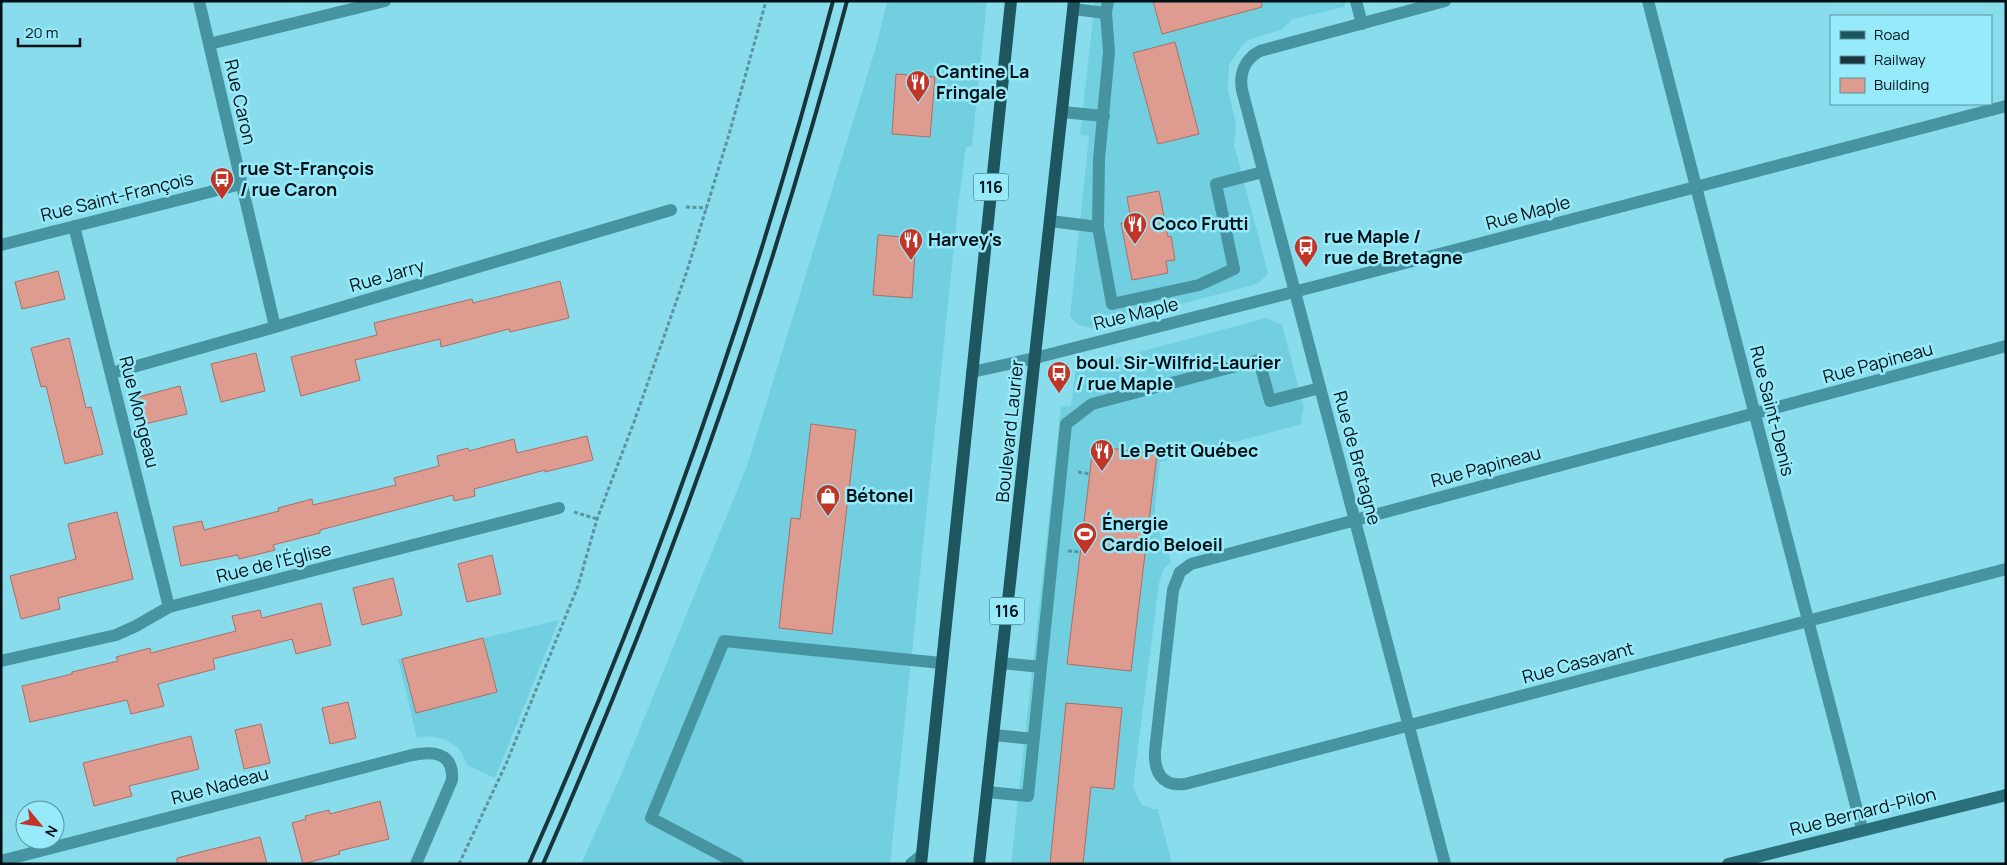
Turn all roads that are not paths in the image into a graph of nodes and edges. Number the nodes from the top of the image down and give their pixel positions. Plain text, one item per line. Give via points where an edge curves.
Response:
1 (199, 1) edge
2 (385, 1) edge
3 (1011, 1) edge
4 (1356, 1) edge
5 (1445, 1) edge
6 (1648, 1) edge
7 (1074, 5) edge
8 (1107, 7) edge
9 (1362, 24) junction
10 (209, 44) junction
11 (2006, 106) edge
12 (1062, 112) junction
13 (1104, 116) junction
14 (1263, 172) junction
15 (241, 184) junction
16 (1697, 187) junction
17 (671, 210) dead end
18 (1050, 221) junction
19 (74, 226) junction
20 (1098, 226) junction
21 (1, 245) edge
22 (1294, 292) junction
23 (275, 327) junction
24 (2006, 346) edge
25 (1035, 358) junction
26 (972, 372) junction
27 (112, 373) junction
28 (1320, 388) junction
29 (1754, 414) junction
30 (559, 508) road end
31 (1356, 520) junction
32 (2006, 569) edge
33 (169, 607) junction
34 (1809, 621) junction
35 (1, 661) edge
36 (941, 663) junction
37 (1001, 663) junction
38 (1041, 667) junction
39 (1409, 726) junction
40 (994, 735) junction
41 (1034, 739) junction
42 (1161, 777) joint
43 (987, 792) junction
44 (2006, 795) edge
45 (1862, 829) junction
46 (922, 860) edge
47 (1, 861) edge
48 (416, 864) edge
49 (738, 864) edge
50 (912, 864) edge
51 (979, 864) edge
52 (1445, 864) edge
53 (1728, 864) edge

1 - 10 street, Rue Caron
2 - 10 street
3 - 26 main road, 116
4 - 9 street
5 - 9 street
6 - 16 street, Rue Saint-Denis
7 - 8 street
7 - 12 main road, Boulevard Laurier / 116
8 - 13 street via 1109,52
9 - 14 street, Rue de Bretagne via 1266,49 1254,54 1247,62 1241,84
10 - 15 street, Rue Caron
11 - 16 street, Rue Maple
12 - 13 street
12 - 18 main road, Boulevard Laurier / 116
13 - 20 street via 1099,159
14 - 20 street via 1216,184 1234,269 1199,286 1112,304
14 - 22 street, Rue de Bretagne
15 - 19 street, Rue Saint-François
15 - 23 street, Rue Caron
16 - 22 street, Rue Maple
16 - 29 street, Rue Saint-Denis
17 - 23 street, Rue Jarry
18 - 20 street
18 - 25 main road, Boulevard Laurier / 116
19 - 21 street, Rue Saint-François
19 - 27 street, Rue Mongeau
22 - 25 street, Rue Maple
22 - 28 street, Rue de Bretagne
23 - 27 street, Rue Jarry
24 - 29 street, Rue Papineau
25 - 26 street, Rue Maple
25 - 37 main road, Boulevard Laurier / 116
26 - 36 main road, 116
27 - 33 street, Rue Mongeau
28 - 31 street, Rue de Bretagne
28 - 38 street via 1270,401 1259,360 1092,404 1066,424
29 - 31 street, Rue Papineau
29 - 34 street, Rue Saint-Denis
30 - 33 street, Rue de l'Église
31 - 39 street, Rue de Bretagne
31 - 42 street, Rue Papineau via 1200,561 1180,572 1173,590 1155,750 1154,762
32 - 34 street, Rue Casavant
33 - 35 street, Rue de l'Église via 116,635
34 - 39 street, Rue Casavant
34 - 45 street, Rue Saint-Denis
36 - 46 main road, 116
36 - 49 street via 724,641 651,818
37 - 38 street
37 - 40 main road, Boulevard Laurier / 116
38 - 41 street
39 - 42 street, Rue Casavant via 1185,784 1174,784
39 - 52 street, Rue de Bretagne
40 - 41 street
40 - 43 main road, Boulevard Laurier / 116
41 - 43 street via 1028,796
43 - 51 main road, Boulevard Laurier / 116
44 - 45 main road, Rue Bernard-Pilon
45 - 53 main road, Rue Bernard-Pilon
46 - 50 street
47 - 48 street, Rue Nadeau via 408,756 434,753 447,761 452,770 452,780

